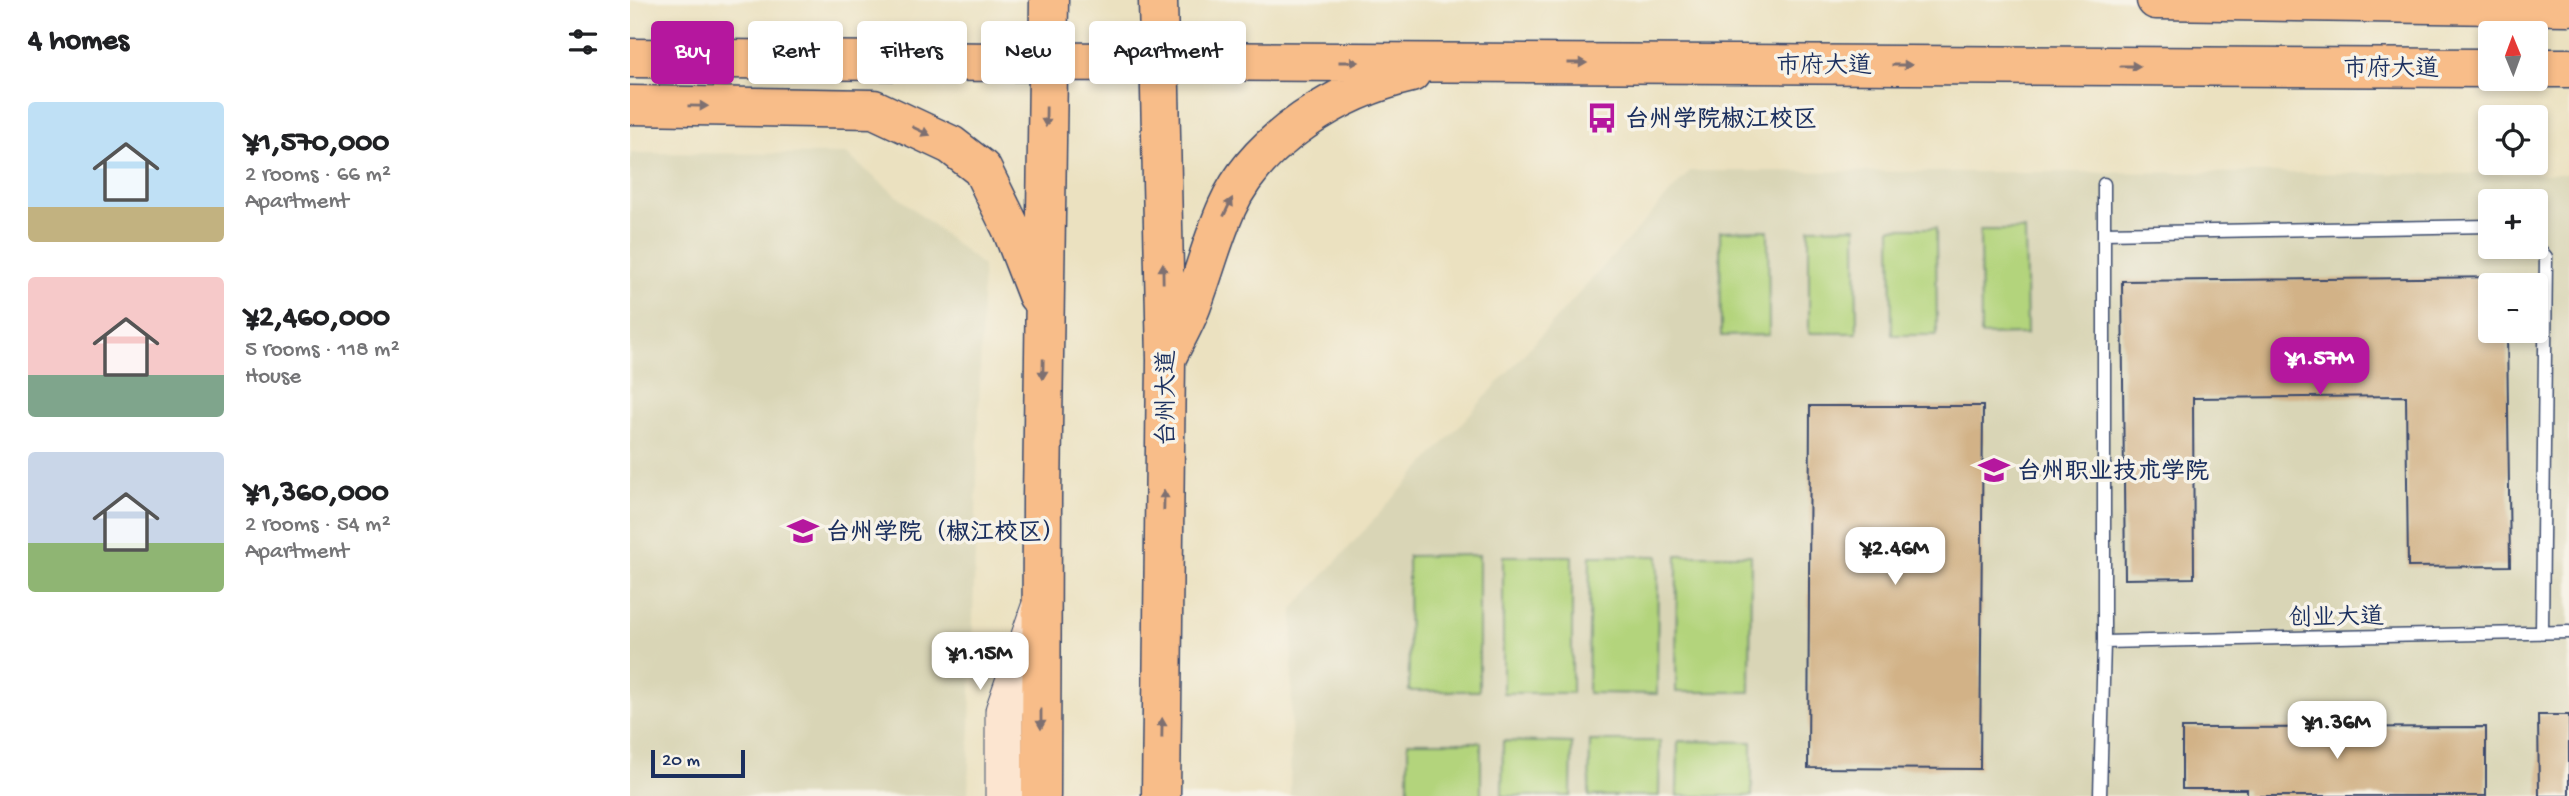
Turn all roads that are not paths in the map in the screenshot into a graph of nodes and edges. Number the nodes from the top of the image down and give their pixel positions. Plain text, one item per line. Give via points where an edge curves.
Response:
1 (1049, 0) edge
2 (1158, 0) edge
3 (2156, 0) edge
4 (2569, 6) edge
5 (1048, 21) edge
6 (1158, 21) edge
7 (630, 58) edge
8 (981, 61) edge
9 (1246, 61) edge
10 (1457, 62) junction
11 (2478, 68) edge
12 (2548, 68) edge
13 (2569, 68) edge
14 (1046, 84) edge
15 (1159, 84) edge
16 (630, 105) edge
17 (2104, 184) dead end
18 (2478, 226) edge
19 (2104, 233) junction
20 (2546, 259) edge
21 (1044, 313) junction
22 (1166, 360) junction
23 (1041, 602) junction
24 (2542, 632) junction
25 (2569, 632) edge
26 (2104, 642) junction
27 (1004, 796) edge
28 (1041, 796) edge
29 (1161, 796) edge
30 (2100, 796) edge

1 - 5 main road
2 - 6 main road, 台州大道
3 - 4 main road
7 - 8 main road, 市府大道
9 -> 10 main road, 市府大道
10 -> 11 main road, 市府大道
22 -> 10 main road via 1193,303 1228,205 1246,174 1282,136 1332,102 1383,79
12 - 13 main road
14 -> 21 main road
22 -> 15 main road, 台州大道
16 -> 21 main road via 874,109 951,145 982,169
17 - 19 lane
18 - 19 lane
19 - 26 lane
20 - 24 lane
21 -> 23 main road
29 -> 22 main road, 台州大道
23 - 27 main road via 1004,711
23 -> 28 main road
24 - 25 lane, 创业大道
24 - 26 lane, 创业大道
26 - 30 lane

